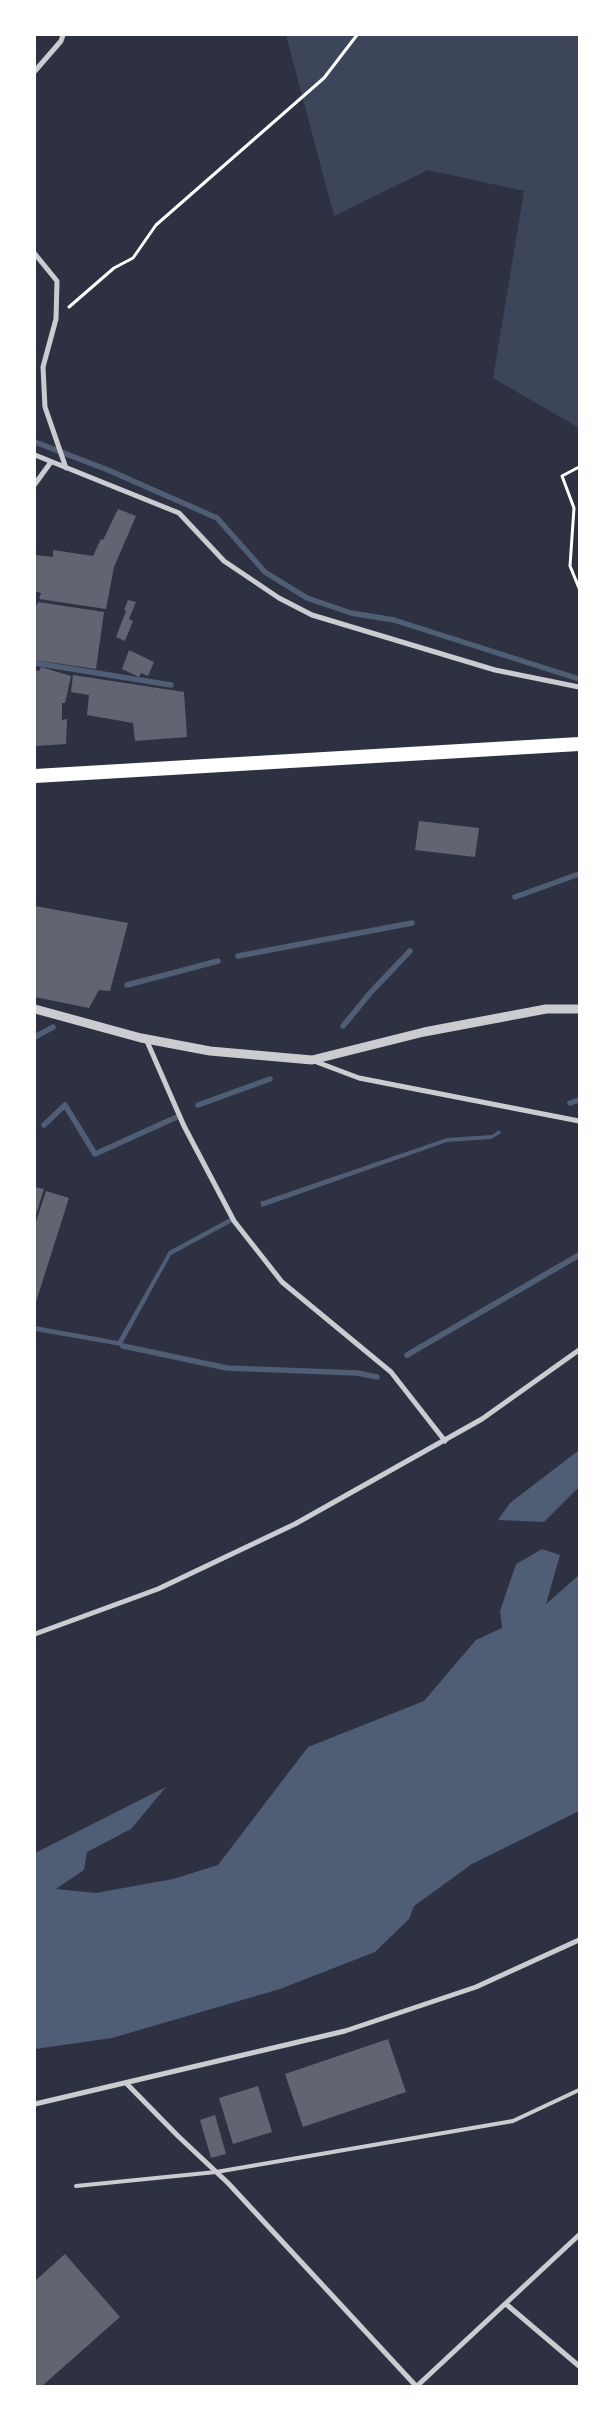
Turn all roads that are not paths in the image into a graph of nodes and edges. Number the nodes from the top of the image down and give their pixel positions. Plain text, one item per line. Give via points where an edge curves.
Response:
1 (62, 35) edge
2 (35, 71) edge
3 (35, 254) edge
4 (35, 455) edge
5 (51, 462) junction
6 (66, 468) junction
7 (35, 484) edge
8 (579, 688) edge
9 (579, 744) edge
10 (35, 776) edge
11 (35, 1009) edge
12 (579, 1009) edge
13 (146, 1039) junction
14 (312, 1060) junction
15 (579, 1121) edge
16 (579, 1350) edge
17 (445, 1441) junction
18 (35, 1634) edge
19 (579, 1940) edge
20 (126, 2083) junction
21 (579, 2090) edge
22 (35, 2104) edge
23 (216, 2172) junction
24 (76, 2186) dead end
25 (579, 2235) edge
26 (506, 2304) junction
27 (579, 2366) edge
28 (417, 2386) edge

1 - 2 street via 61,41
3 - 6 street via 57,281 56,319 43,367 45,407
4 - 5 street
5 - 6 street
5 - 7 street
6 - 8 street via 179,513 224,561 279,598 312,615 495,670
9 - 10 highway
11 - 13 street
12 - 14 street via 546,1010 424,1032
13 - 14 street via 210,1051
13 - 17 street via 184,1126 234,1221 282,1282 391,1372
14 - 15 street via 359,1078
16 - 17 street via 482,1419
17 - 18 street via 295,1524 158,1589
19 - 20 street via 476,1987 346,2031
20 - 22 street
20 - 23 street
21 - 23 lane via 513,2121
23 - 24 lane
23 - 28 street
25 - 26 street
26 - 27 street
26 - 28 street

